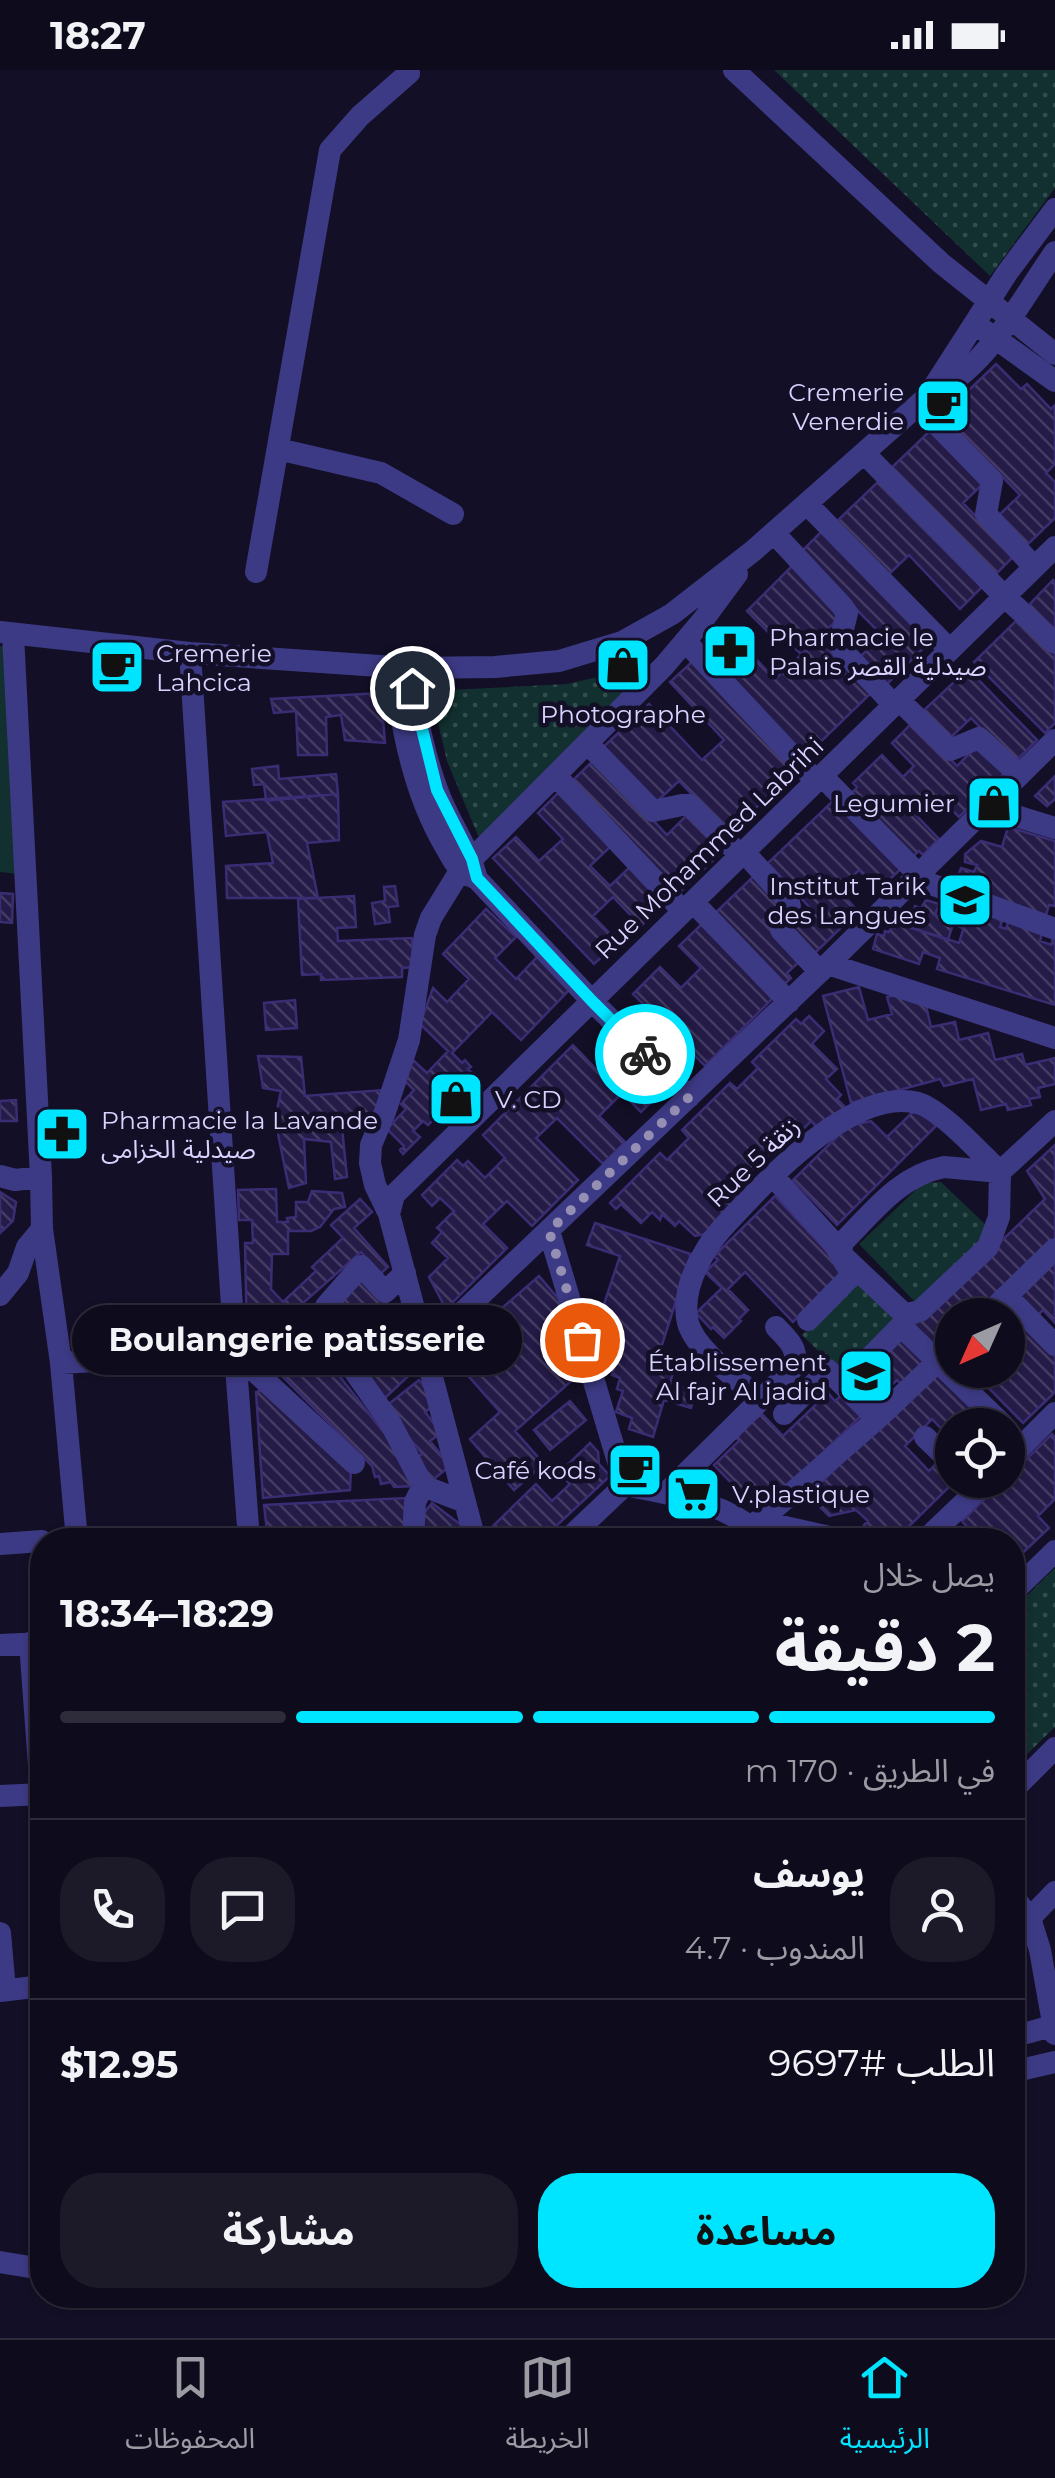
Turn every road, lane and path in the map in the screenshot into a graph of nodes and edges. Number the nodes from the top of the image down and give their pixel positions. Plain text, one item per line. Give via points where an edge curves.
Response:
1 (408, 70) edge
2 (734, 70) edge
3 (1055, 209) edge
4 (1055, 252) edge
5 (989, 302) junction
6 (1012, 320) junction
7 (974, 322) junction
8 (997, 340) junction
9 (1055, 354) edge
10 (1055, 380) edge
11 (922, 401) junction
12 (278, 449) junction
13 (864, 453) junction
14 (807, 504) junction
15 (453, 514) dead end
16 (774, 533) junction
17 (1055, 546) edge
18 (753, 551) junction
19 (1034, 567) junction
20 (256, 572) dead end
21 (1004, 596) junction
22 (6, 633) edge
23 (685, 641) junction
24 (1055, 643) edge
25 (950, 650) junction
26 (190, 653) junction
27 (402, 668) junction
28 (896, 702) junction
29 (1055, 740) edge
30 (588, 744) junction
31 (1020, 775) junction
32 (556, 776) junction
33 (819, 778) junction
34 (987, 807) junction
35 (1055, 828) edge
36 (742, 854) junction
37 (470, 869) junction
38 (916, 876) junction
39 (688, 907) junction
40 (1055, 929) edge
41 (824, 968) junction
42 (592, 1001) junction
43 (789, 1002) junction
44 (1055, 1038) edge
45 (689, 1097) junction
46 (1055, 1121) edge
47 (1000, 1172) junction
48 (772, 1174) junction
49 (0, 1176) edge
50 (41, 1178) junction
51 (390, 1214) junction
52 (549, 1231) junction
53 (34, 1238) junction
54 (1055, 1249) edge
55 (0, 1260) edge
56 (405, 1273) junction
57 (0, 1296) edge
58 (1007, 1296) joint
59 (808, 1320) dead end
60 (776, 1327) dead end
61 (428, 1345) junction
62 (1055, 1345) edge
63 (935, 1348) edge
64 (234, 1353) junction
65 (61, 1363) junction
66 (935, 1364) edge
67 (843, 1381) junction
68 (970, 1388) edge
69 (761, 1400) junction
70 (986, 1408) edge
71 (1055, 1413) edge
72 (784, 1414) dead end
73 (877, 1418) junction
74 (1025, 1431) edge
75 (926, 1436) dead end
76 (935, 1445) edge
77 (354, 1464) dead end
78 (625, 1485) junction
79 (423, 1486) junction
80 (666, 1494) junction
81 (965, 1498) edge
82 (465, 1502) junction
83 (69, 1528) edge
84 (248, 1528) edge
85 (413, 1528) edge
86 (472, 1528) edge
87 (482, 1528) edge
88 (580, 1528) edge
89 (756, 1528) edge
90 (759, 1528) edge
91 (936, 1528) edge
92 (30, 1542) edge
93 (0, 1544) edge
94 (1055, 1551) edge
95 (1025, 1580) edge
96 (30, 1643) edge
97 (0, 1645) edge
98 (1055, 1748) edge
99 (1025, 1778) edge
100 (30, 1795) edge
101 (0, 1796) edge
102 (1055, 1892) edge
103 (1025, 1912) edge
104 (1030, 1918) junction
105 (0, 1933) edge
106 (30, 1987) edge
107 (2, 1990) edge
108 (1051, 2000) edge
109 (1054, 2030) edge
110 (1025, 2035) edge
111 (1055, 2062) edge
112 (1025, 2069) edge
113 (0, 2262) edge
114 (30, 2267) edge

1 - 12 street via 330,150
2 - 5 street
3 - 5 street
4 - 6 street
5 - 6 street
5 - 7 street
6 - 8 street
6 - 9 street
7 - 8 street
7 - 11 street
8 - 10 street
8 - 11 street
11 - 13 street
11 - 19 street via 992,482 986,514
12 - 15 street via 382,473
12 - 20 street
13 - 14 street
13 - 21 street
14 - 16 street
14 - 25 street
16 - 18 street
16 - 28 street via 847,614 843,650
17 - 19 street, Rue Mohammed Labrihi
18 - 23 street
18 - 27 street via 672,614 622,642 559,661
19 - 21 street, Rue Mohammed Labrihi
21 - 24 street
21 - 25 street, Rue Mohammed Labrihi
22 - 26 street
22 - 50 street
23 - 30 street
23 - 33 street
25 - 28 street, Rue Mohammed Labrihi
26 - 27 street
26 - 64 street
27 - 37 street via 437,790
28 - 31 street via 950,750 979,738
28 - 33 street, Rue Mohammed Labrihi
29 - 31 street
30 - 32 street
30 - 36 street via 654,811 690,805
31 - 34 street
32 - 37 street
32 - 39 street
33 - 36 street, Rue Mohammed Labrihi
33 - 38 street
34 - 35 street
34 - 38 street
36 - 39 street, Rue Mohammed Labrihi
36 - 41 street via 789,902 782,930
37 - 42 street
37 - 51 street via 431,918 408,1040 372,1145 375,1185
38 - 40 street
38 - 41 street
39 - 42 street, Rue Mohammed Labrihi
39 - 43 street
41 - 43 street
41 - 44 street
42 - 45 street
42 - 51 street, Rue Mohammed Labrihi via 400,1188
43 - 45 street
45 - 52 street
46 - 47 street
47 - 47 street via 944,1167 918,1174 843,1242 842,1252 901,1311 920,1311 988,1247 999,1218
47 - 48 street, Rue 5 زنقة via 938,1114 892,1102 832,1126
48 - 59 street via 854,1273
48 - 69 street, Rue 5 زنقة via 708,1246 691,1281 686,1312 701,1346
49 - 50 street
50 - 53 street
51 - 56 street
52 - 61 street
52 - 78 street
53 - 55 street
53 - 57 street
53 - 65 street
54 - 58 street
56 - 61 street
56 - 79 street via 384,1292 361,1266 326,1306 349,1335 352,1368
58 - 62 street
60 - 69 street via 796,1358
61 - 82 street
61 - 87 street via 444,1380
63 - 67 street via 901,1326
64 - 65 street
64 - 77 street
64 - 84 street
65 - 83 street
66 - 73 street
67 - 72 street via 828,1370
67 - 73 street
68 - 70 street
69 - 80 street
71 - 74 street
73 - 90 street
75 - 76 street
78 - 80 street
78 - 88 street
79 - 82 street
79 - 85 street via 414,1502
80 - 89 street
81 - 91 street
82 - 86 street
92 - 93 street
94 - 95 street
96 - 97 street
98 - 99 street
100 - 101 street
102 - 104 street
103 - 104 street
104 - 108 street
105 - 107 street
106 - 107 street
108 - 109 street
109 - 110 street
111 - 112 street
113 - 114 street

